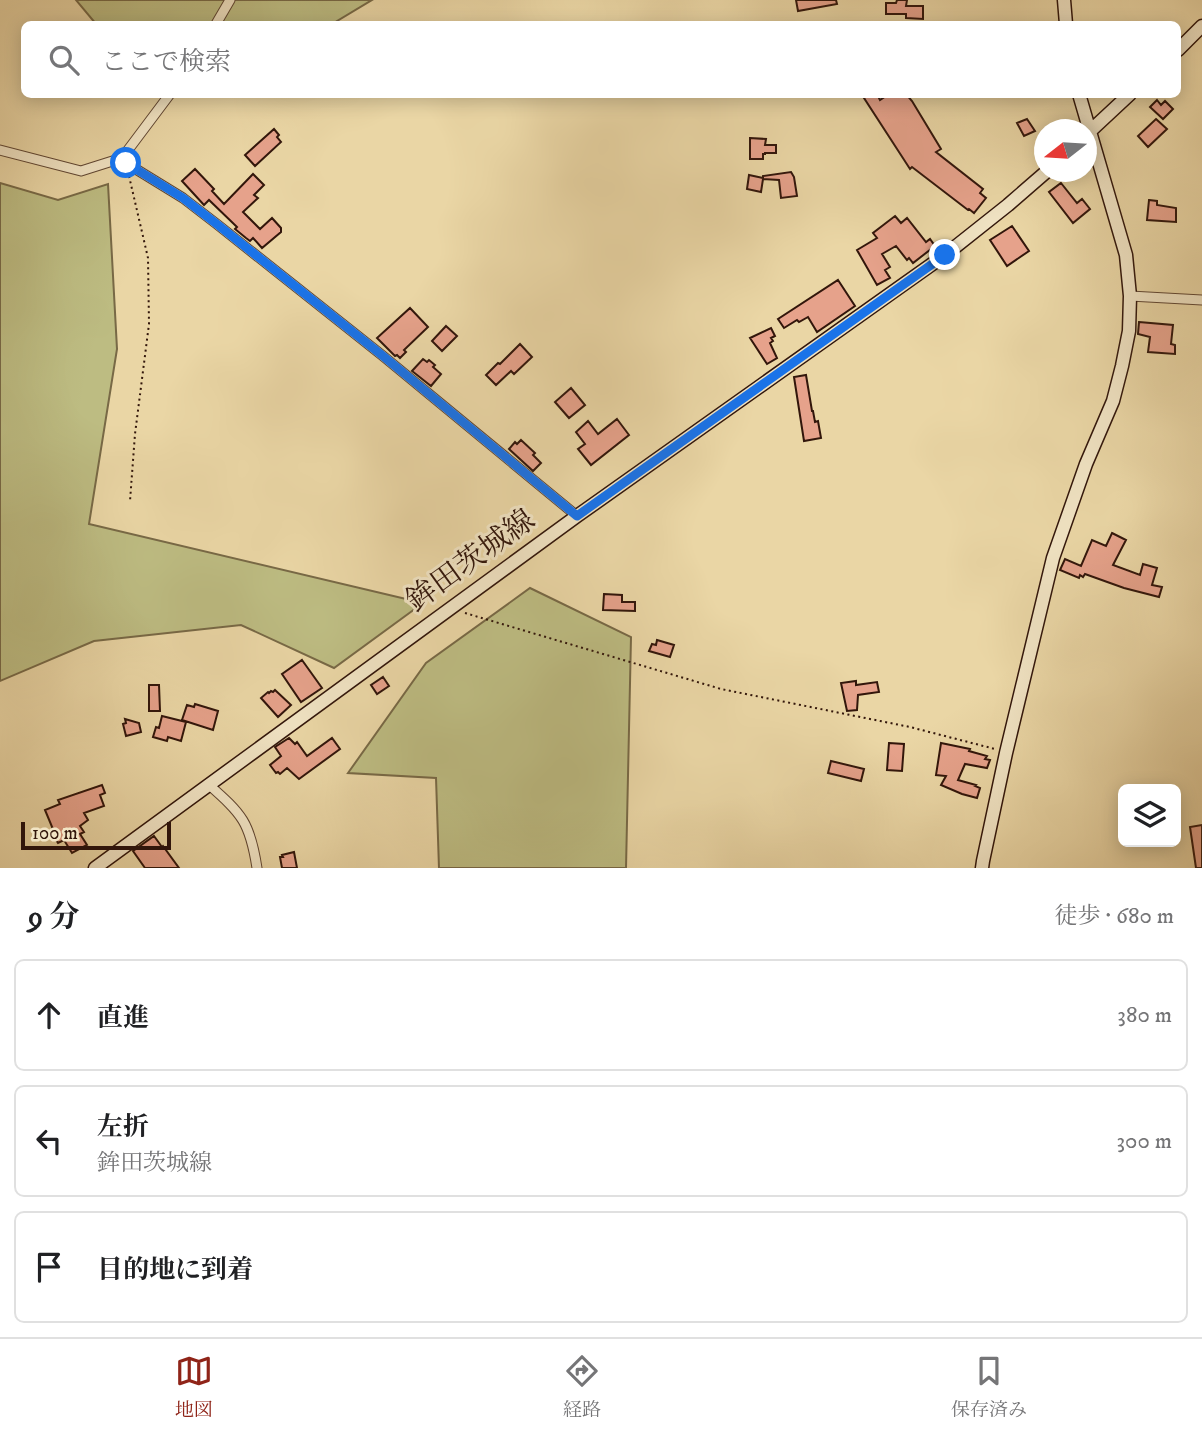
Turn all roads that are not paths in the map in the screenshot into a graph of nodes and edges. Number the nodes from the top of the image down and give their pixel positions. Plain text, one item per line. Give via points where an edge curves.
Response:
1 (230, 0) edge
2 (1064, 0) edge
3 (218, 21) edge
4 (1066, 21) edge
5 (1202, 26) edge
6 (1181, 47) edge
7 (167, 98) edge
8 (1080, 98) edge
9 (1126, 98) edge
10 (1085, 119) edge
11 (1097, 125) edge
12 (0, 150) edge
13 (124, 161) junction
14 (1097, 161) edge
15 (1034, 182) edge
16 (1130, 296) junction
17 (1202, 300) edge
18 (577, 516) junction
19 (208, 784) junction
20 (95, 868) edge
21 (257, 868) edge
22 (982, 868) edge

1 - 3 street
2 - 4 main road
5 - 6 main road
7 - 13 street
8 - 10 main road
9 - 11 main road
12 - 13 street via 81,171
13 - 18 street via 229,233
14 - 16 main road via 1126,255
15 - 18 main road, 鉾田茨城線 via 945,255
16 - 17 street
16 - 22 main road via 1129,331 1113,401 1053,558
18 - 19 main road, 鉾田茨城線
19 - 20 main road, 鉾田茨城線
19 - 21 street via 242,816

